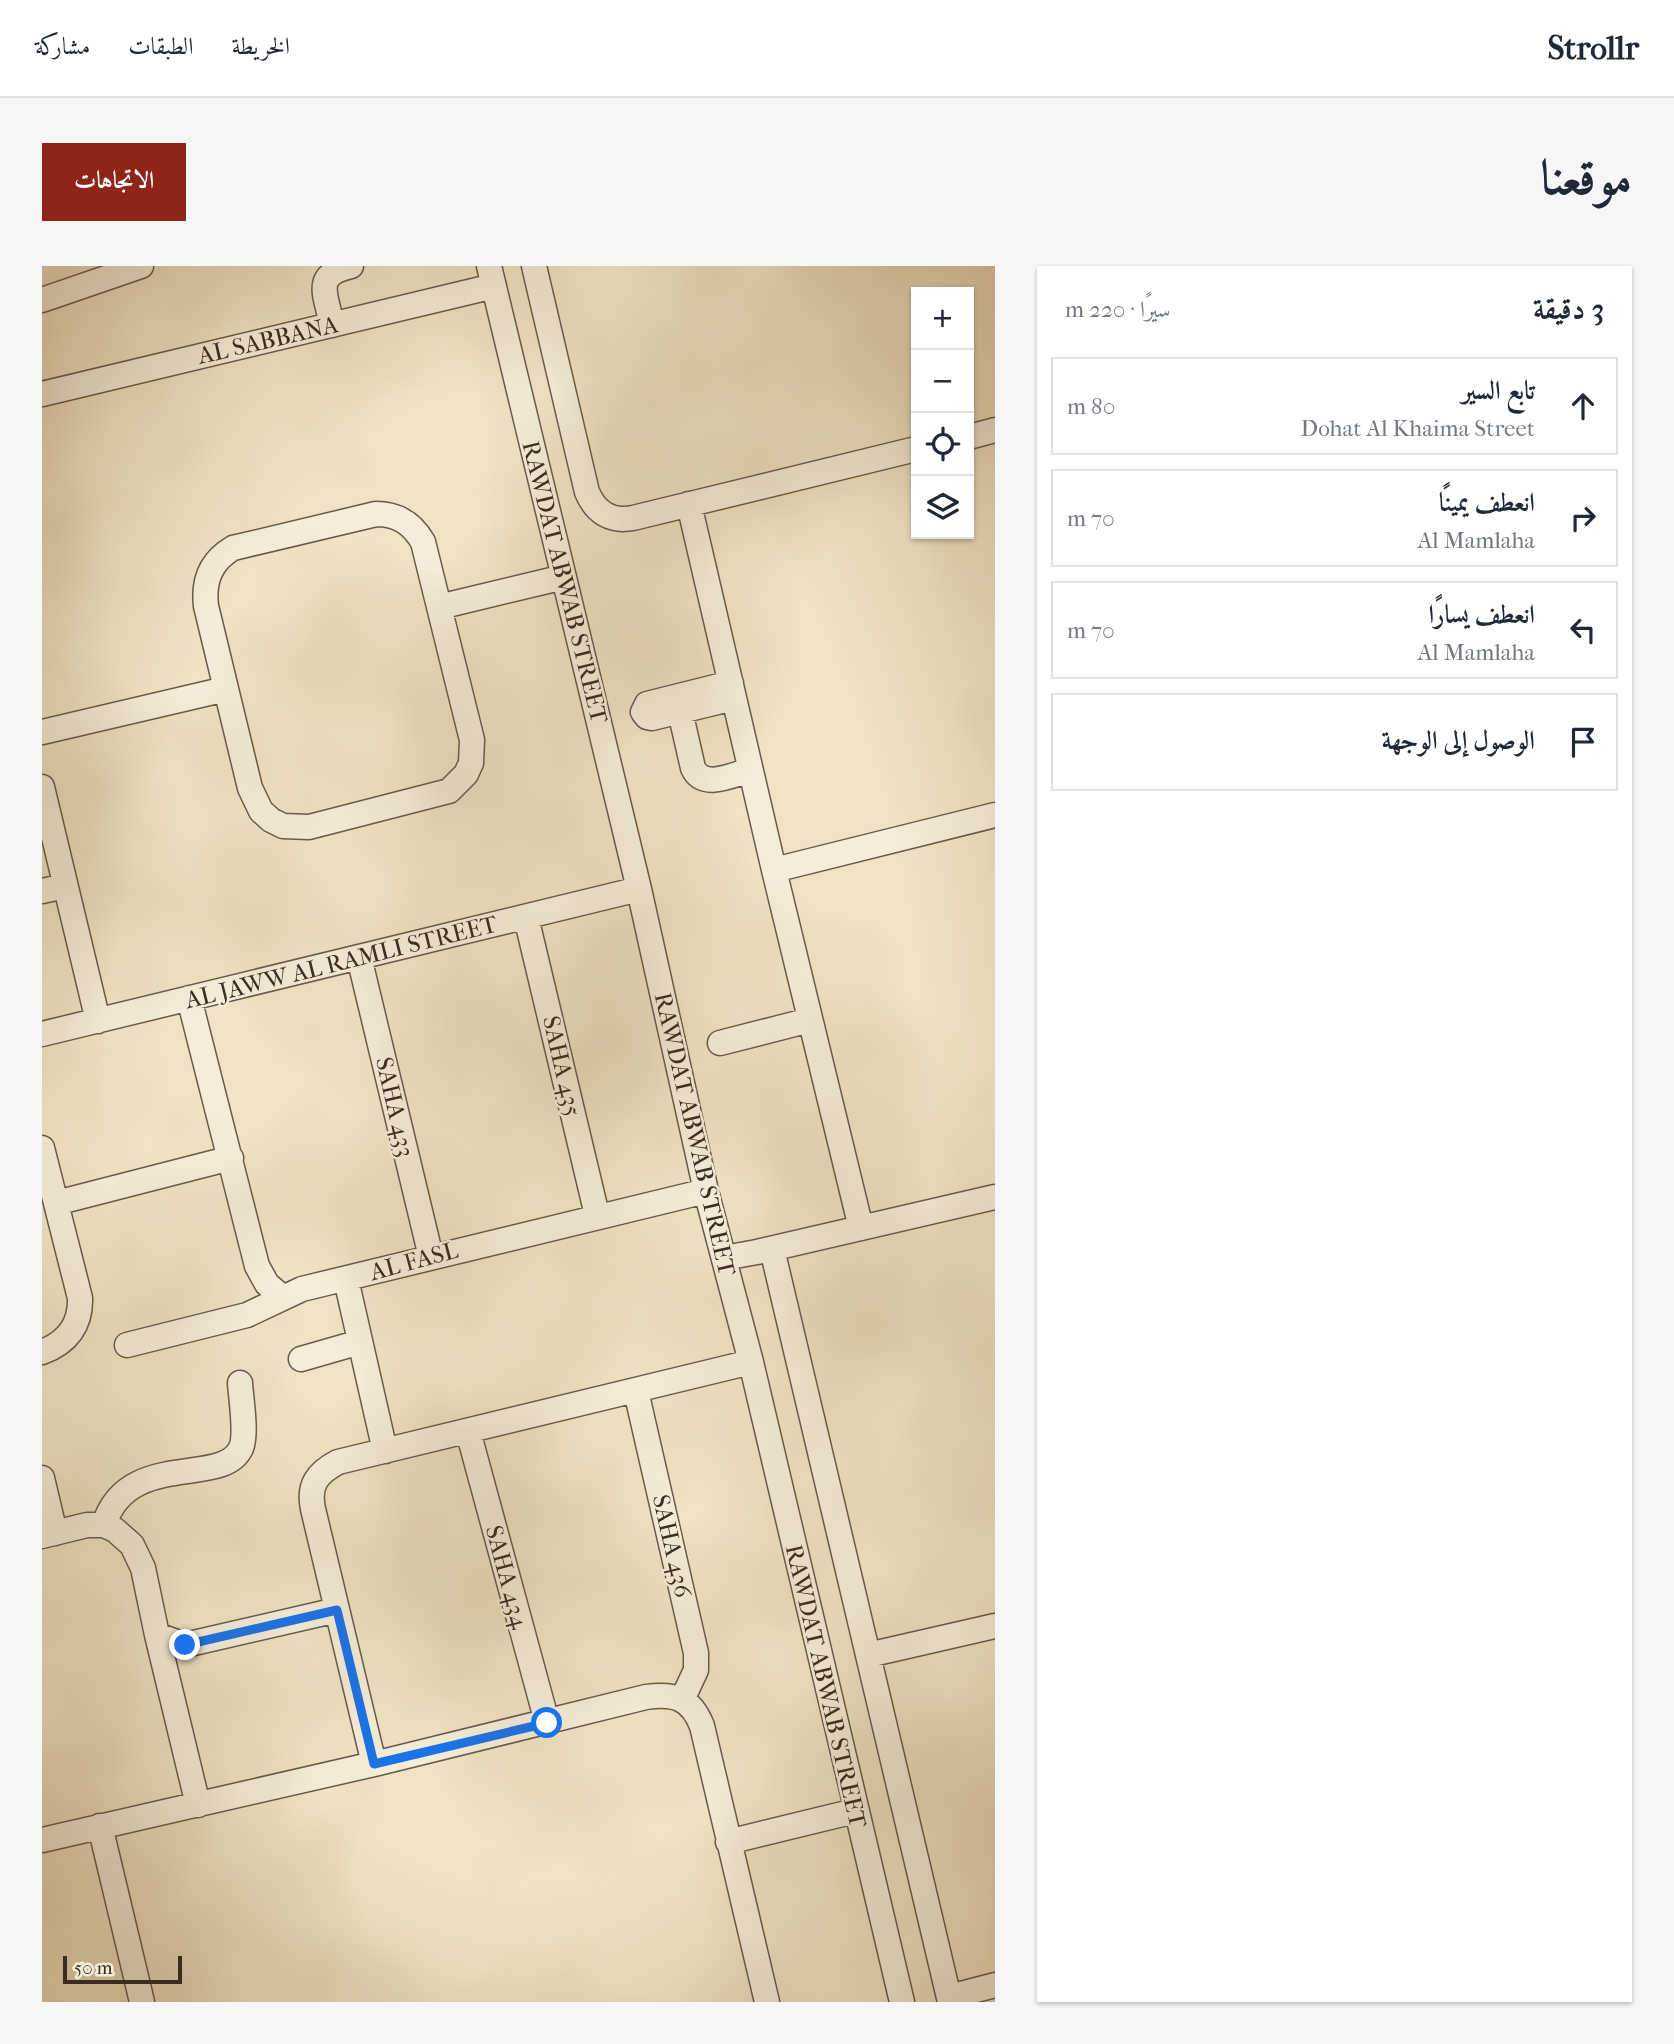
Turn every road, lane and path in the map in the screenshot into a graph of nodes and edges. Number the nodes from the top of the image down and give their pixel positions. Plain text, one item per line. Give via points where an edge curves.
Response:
1 (141, 266) edge
2 (351, 266) edge
3 (534, 266) edge
4 (491, 276) edge
5 (42, 300) edge
6 (332, 325) junction
7 (42, 394) edge
8 (995, 430) edge
9 (974, 435) edge
10 (911, 450) edge
11 (689, 504) junction
12 (564, 577) junction
13 (439, 607) junction
14 (226, 689) junction
15 (732, 691) junction
16 (680, 711) junction
17 (42, 732) edge
18 (750, 770) junction
19 (42, 787) edge
20 (995, 815) edge
21 (774, 870) junction
22 (54, 888) edge
23 (639, 889) junction
24 (526, 917) junction
25 (359, 957) junction
26 (190, 998) junction
27 (810, 1020) junction
28 (98, 1021) junction
29 (42, 1034) edge
30 (720, 1043) dead end
31 (42, 1148) edge
32 (231, 1158) junction
33 (706, 1191) junction
34 (995, 1197) edge
35 (55, 1203) junction
36 (597, 1215) junction
37 (861, 1228) junction
38 (772, 1249) junction
39 (431, 1256) junction
40 (724, 1258) junction
41 (346, 1279) junction
42 (282, 1297) junction
43 (360, 1342) junction
44 (127, 1345) dead end
45 (42, 1352) edge
46 (301, 1359) dead end
47 (751, 1362) junction
48 (240, 1383) dead end
49 (636, 1391) junction
50 (468, 1431) junction
51 (385, 1451) junction
52 (42, 1478) edge
53 (104, 1525) junction
54 (49, 1534) edge
55 (337, 1610) junction
56 (995, 1626) edge
57 (157, 1635) junction
58 (185, 1645) junction
59 (868, 1655) junction
60 (165, 1671) junction
61 (682, 1700) junction
62 (547, 1723) junction
63 (374, 1764) junction
64 (198, 1805) junction
65 (855, 1811) junction
66 (100, 1826) junction
67 (42, 1840) edge
68 (729, 1842) junction
69 (995, 1985) edge
70 (950, 1999) edge
71 (762, 2001) edge
72 (142, 2002) edge
73 (902, 2002) edge

1 - 5 street
2 - 6 street via 332,271 324,284
3 - 11 street via 591,501 605,515 624,520
4 - 6 street, AL SABBANA
4 - 12 street, RAWDAT ABWAB STREET
6 - 7 street, AL SABBANA
8 - 9 street
10 - 11 street
11 - 15 street
12 - 13 street
12 - 23 street, RAWDAT ABWAB STREET
13 - 14 street via 423,542 399,517 376,514 233,548 215,562 205,594
13 - 14 street via 473,751 466,774 449,791 309,827 283,826 261,811 254,800
14 - 17 street
15 - 16 street
15 - 16 street via 647,704 643,712 652,718
15 - 18 street
16 - 18 street via 693,768 700,778 713,780
18 - 21 street
19 - 22 street
20 - 21 street
21 - 27 street
22 - 28 street
23 - 24 street, AL JAWW AL RAMLI STREET
23 - 33 street, RAWDAT ABWAB STREET
24 - 25 street, AL JAWW AL RAMLI STREET
24 - 36 street, SAHA 435
25 - 26 street, AL JAWW AL RAMLI STREET
25 - 39 street, SAHA 433
26 - 28 street, AL JAWW AL RAMLI STREET
26 - 32 street
27 - 30 street
27 - 37 street
28 - 29 street, AL JAWW AL RAMLI STREET
31 - 35 street
32 - 35 street
32 - 42 street via 257,1266 267,1284
33 - 36 street, AL FASL
33 - 40 street, RAWDAT ABWAB STREET
34 - 37 street
35 - 45 street via 80,1310 61,1343
36 - 39 street, AL FASL
37 - 38 street
38 - 40 street
38 - 59 street
39 - 41 street, AL FASL
40 - 47 street, RAWDAT ABWAB STREET
41 - 42 street, AL FASL
41 - 43 street
42 - 44 street, AL FASL via 247,1315
43 - 46 street
43 - 51 street
47 - 49 street
47 - 65 street, RAWDAT ABWAB STREET
48 - 53 street via 243,1439 237,1455 222,1464 135,1484 113,1502
49 - 50 street
49 - 61 street, SAHA 436 via 696,1653 696,1670
50 - 51 street
50 - 62 street, SAHA 434
51 - 55 street via 338,1462 316,1476 313,1484 311,1501
52 - 54 street
53 - 54 street
53 - 57 street via 124,1537 139,1557
55 - 58 street
55 - 63 street
56 - 59 street
57 - 58 street
57 - 60 street
58 - 60 street
59 - 70 street
60 - 64 street
61 - 62 street via 646,1697
61 - 68 street via 696,1712 702,1726
62 - 63 street
63 - 64 street
64 - 66 street
65 - 68 street
65 - 73 street, RAWDAT ABWAB STREET
66 - 67 street
66 - 72 street
68 - 71 street
69 - 70 street

